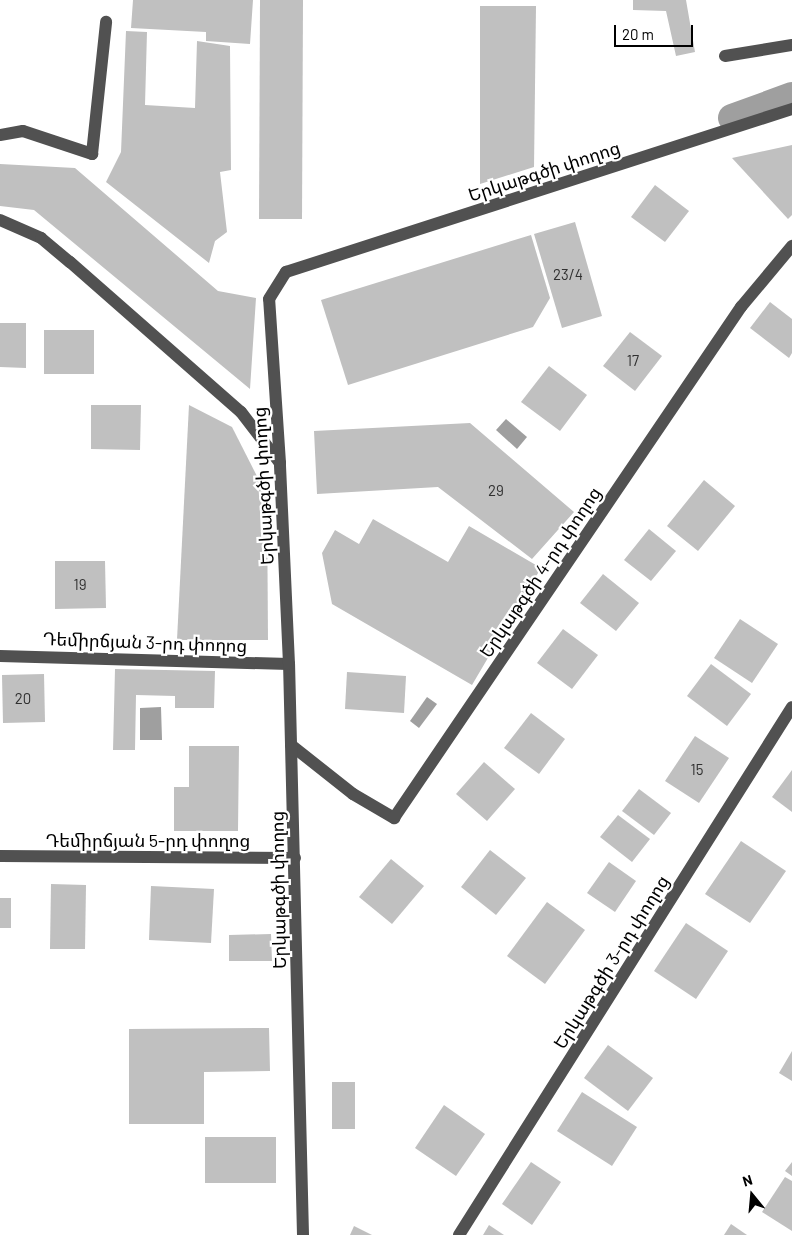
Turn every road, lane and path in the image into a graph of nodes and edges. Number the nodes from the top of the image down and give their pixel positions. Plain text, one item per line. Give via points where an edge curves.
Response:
1 (106, 22) dead end
2 (792, 45) edge
3 (725, 56) dead end
4 (792, 109) edge
5 (0, 135) edge
6 (0, 220) edge
7 (792, 246) edge
8 (280, 463) junction
9 (0, 656) edge
10 (289, 664) junction
11 (792, 707) edge
12 (291, 746) junction
13 (0, 856) edge
14 (295, 858) junction
15 (303, 1235) edge
16 (459, 1235) edge

1 - 5 street via 92,154 23,131
2 - 3 street
4 - 8 street, Երկաթգծի փողոց via 286,272 269,299
6 - 8 street via 41,238 78,269 242,412
7 - 12 street, Երկաթգծի 4-րդ փողոց via 741,307 394,818 353,794
8 - 10 street, Երկաթգծի փողոց
9 - 10 street, Դեմիրճյան 3-րդ փողոց
10 - 12 street, Երկաթգծի փողոց
11 - 16 street, Երկաթգծի 3-րդ փողոց
12 - 14 street, Երկաթգծի փողոց
13 - 14 street, Դեմիրճյան 5-րդ փողոց
14 - 15 street, Երկաթգծի փողոց

